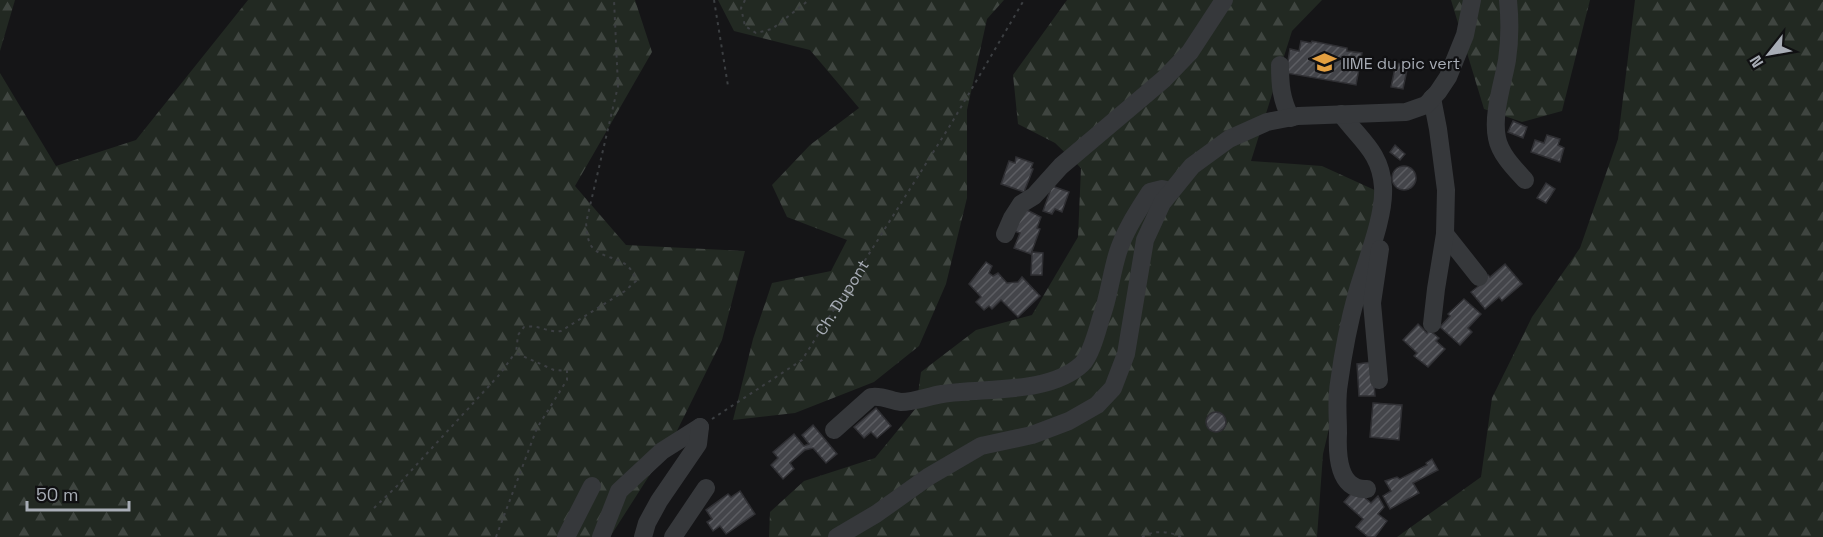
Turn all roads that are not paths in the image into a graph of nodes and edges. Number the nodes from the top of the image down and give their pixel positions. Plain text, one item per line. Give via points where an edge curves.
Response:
1 (1224, 0) edge
2 (1472, 0) edge
3 (1508, 0) edge
4 (1280, 65) dead end
5 (1432, 98) junction
6 (1341, 114) junction
7 (1365, 114) junction
8 (1291, 118) junction
9 (1373, 151) junction
10 (1525, 180) dead end
11 (1383, 188) junction
12 (1171, 191) junction
13 (1005, 234) dead end
14 (1445, 234) junction
15 (1479, 277) dead end
16 (1432, 324) dead end
17 (1379, 380) dead end
18 (834, 430) dead end
19 (592, 486) dead end
20 (706, 488) dead end
21 (1366, 489) dead end
22 (566, 537) edge
23 (601, 537) edge
24 (642, 537) edge
25 (673, 537) edge
26 (837, 537) edge

1 - 13 street via 1190,52 1021,204
2 - 5 street via 1465,35 1448,77
3 - 10 street via 1510,20 1496,120 1497,139 1505,157
4 - 8 street via 1280,88
5 - 7 street via 1426,105 1406,112
5 - 14 street via 1446,190
6 - 7 street
6 - 8 street
6 - 9 street
7 - 9 street
8 - 12 street via 1267,122 1229,139 1192,166
9 - 11 street
11 - 17 street via 1383,233 1372,303
11 - 21 street via 1338,385 1337,447 1342,470 1348,484
12 - 18 street via 1150,192 1128,228 1092,344 1084,362 1070,373 1049,382 899,402 870,397
12 - 26 street via 1145,240 1126,354 1113,388 1097,405 1041,432 981,446
14 - 15 street
14 - 16 street
19 - 22 street
20 - 25 street
23 - 24 street via 618,491 662,451 700,427 698,444 659,501

